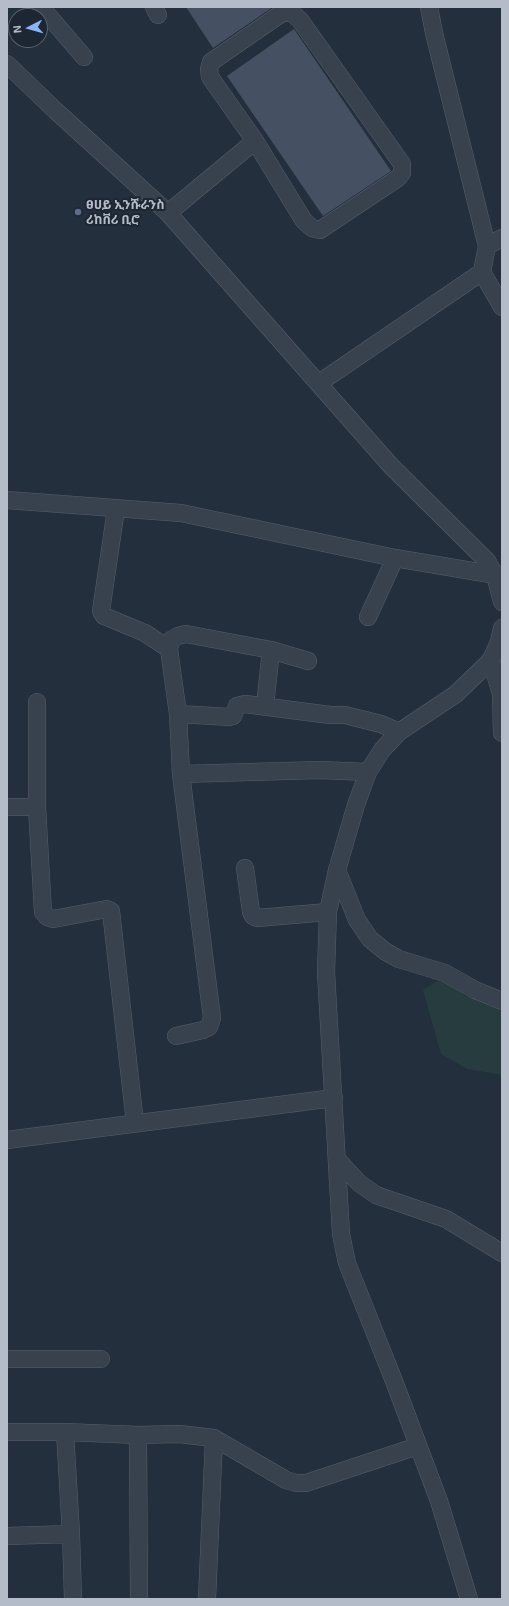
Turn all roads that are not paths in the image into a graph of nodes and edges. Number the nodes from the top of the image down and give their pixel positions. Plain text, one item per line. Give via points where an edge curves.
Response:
1 (41, 7) edge
2 (429, 7) edge
3 (84, 57) dead end
4 (7, 64) edge
5 (255, 141) junction
6 (168, 213) junction
7 (502, 238) edge
8 (486, 246) junction
9 (482, 272) junction
10 (502, 307) edge
11 (319, 383) junction
12 (7, 500) edge
13 (116, 509) junction
14 (395, 558) junction
15 (499, 575) edge
16 (502, 602) edge
17 (368, 617) dead end
18 (502, 628) edge
19 (169, 649) junction
20 (271, 650) junction
21 (491, 660) junction
22 (308, 661) dead end
23 (501, 694) edge
24 (37, 702) dead end
25 (265, 706) junction
26 (178, 714) junction
27 (399, 732) junction
28 (502, 733) edge
29 (368, 772) junction
30 (181, 774) junction
31 (38, 806) junction
32 (7, 807) edge
33 (245, 868) dead end
34 (337, 870) junction
35 (328, 912) junction
36 (502, 1001) edge
37 (176, 1036) dead end
38 (334, 1098) junction
39 (135, 1123) junction
40 (7, 1140) edge
41 (337, 1159) junction
42 (502, 1253) edge
43 (7, 1358) edge
44 (101, 1359) dead end
45 (7, 1432) edge
46 (65, 1432) junction
47 (138, 1435) junction
48 (214, 1438) junction
49 (418, 1446) junction
50 (71, 1534) junction
51 (7, 1536) edge
52 (73, 1599) edge
53 (139, 1599) edge
54 (207, 1599) edge
55 (469, 1599) edge

1 - 3 street
2 - 8 street
4 - 6 street
5 - 5 street via 210,77 211,62 282,13 292,13 300,20 402,164 402,172 398,178 320,230 312,228 304,221
5 - 6 street
6 - 11 street
7 - 8 street
8 - 9 street
9 - 10 street
9 - 11 street
11 - 15 street via 391,466
12 - 13 street
13 - 14 street via 188,514
13 - 19 street via 101,611 104,616 145,633
14 - 15 street
14 - 17 street
15 - 16 street
18 - 21 street
19 - 20 street via 171,640 186,634
19 - 26 street
20 - 22 street
20 - 25 street
21 - 23 street
21 - 27 street via 456,694
23 - 28 street
24 - 31 street
25 - 26 street via 240,704 234,716 230,717
25 - 27 street via 330,715 345,714
26 - 30 street
27 - 29 street via 382,750
29 - 30 street via 320,770
29 - 34 street
30 - 37 street via 212,1018 209,1027
31 - 32 street
31 - 39 street via 43,912 53,919 107,909 111,911
33 - 35 street via 250,912 253,916 257,918
34 - 35 street
34 - 36 street via 357,920 370,939 386,952 399,959 445,974
35 - 38 street via 326,972
38 - 39 street
38 - 41 street
39 - 40 street
41 - 42 street via 359,1183 376,1194 446,1219
41 - 49 street via 341,1234 347,1263
43 - 44 street
45 - 46 street
46 - 47 street
46 - 50 street
47 - 48 street via 179,1434
47 - 53 street
48 - 49 street via 286,1480 296,1483 306,1483
48 - 54 street
49 - 55 street via 439,1501
50 - 51 street
50 - 52 street

